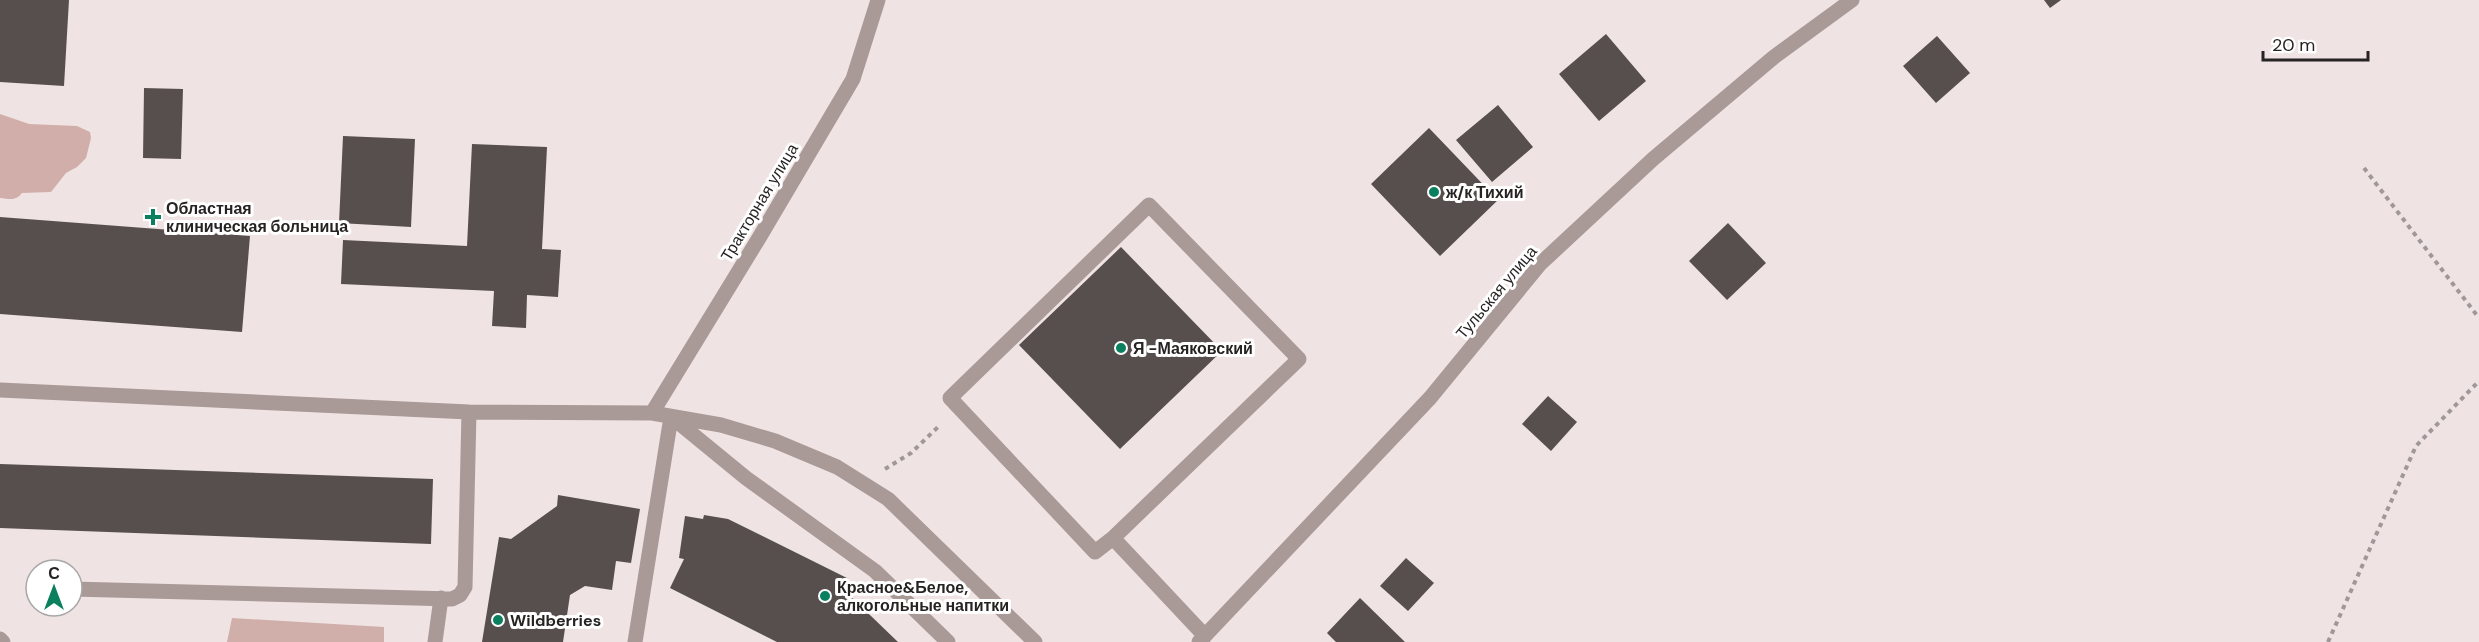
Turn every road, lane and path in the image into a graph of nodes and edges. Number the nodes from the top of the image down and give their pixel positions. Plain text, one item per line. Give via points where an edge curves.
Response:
1 (879, 0) edge
2 (1852, 0) edge
3 (2364, 168) dead end
4 (2479, 318) edge
5 (2479, 381) edge
6 (0, 390) edge
7 (469, 412) junction
8 (652, 413) junction
9 (671, 417) junction
10 (939, 426) dead end
11 (911, 453) dead end
12 (1113, 538) junction
13 (84, 589) edge
14 (441, 598) junction
15 (1202, 639) edge
16 (435, 642) edge
17 (635, 642) edge
18 (948, 642) edge
19 (1035, 642) edge
20 (2328, 642) edge

1 - 8 street, Тракторная улица via 853,79
2 - 15 street, Тульская улица via 1774,57 1679,137 1540,264 1430,398
3 - 4 path
5 - 20 path via 2416,446
6 - 7 street
7 - 8 street
7 - 14 street via 465,587 452,599
8 - 9 street
9 - 17 street
9 - 18 street via 746,478 876,571
9 - 19 street via 721,425 776,441 837,467 888,500
10 - 11 path
12 - 12 street via 1095,552 950,398 1149,205 1299,359
12 - 15 street
13 - 14 street
14 - 16 street

